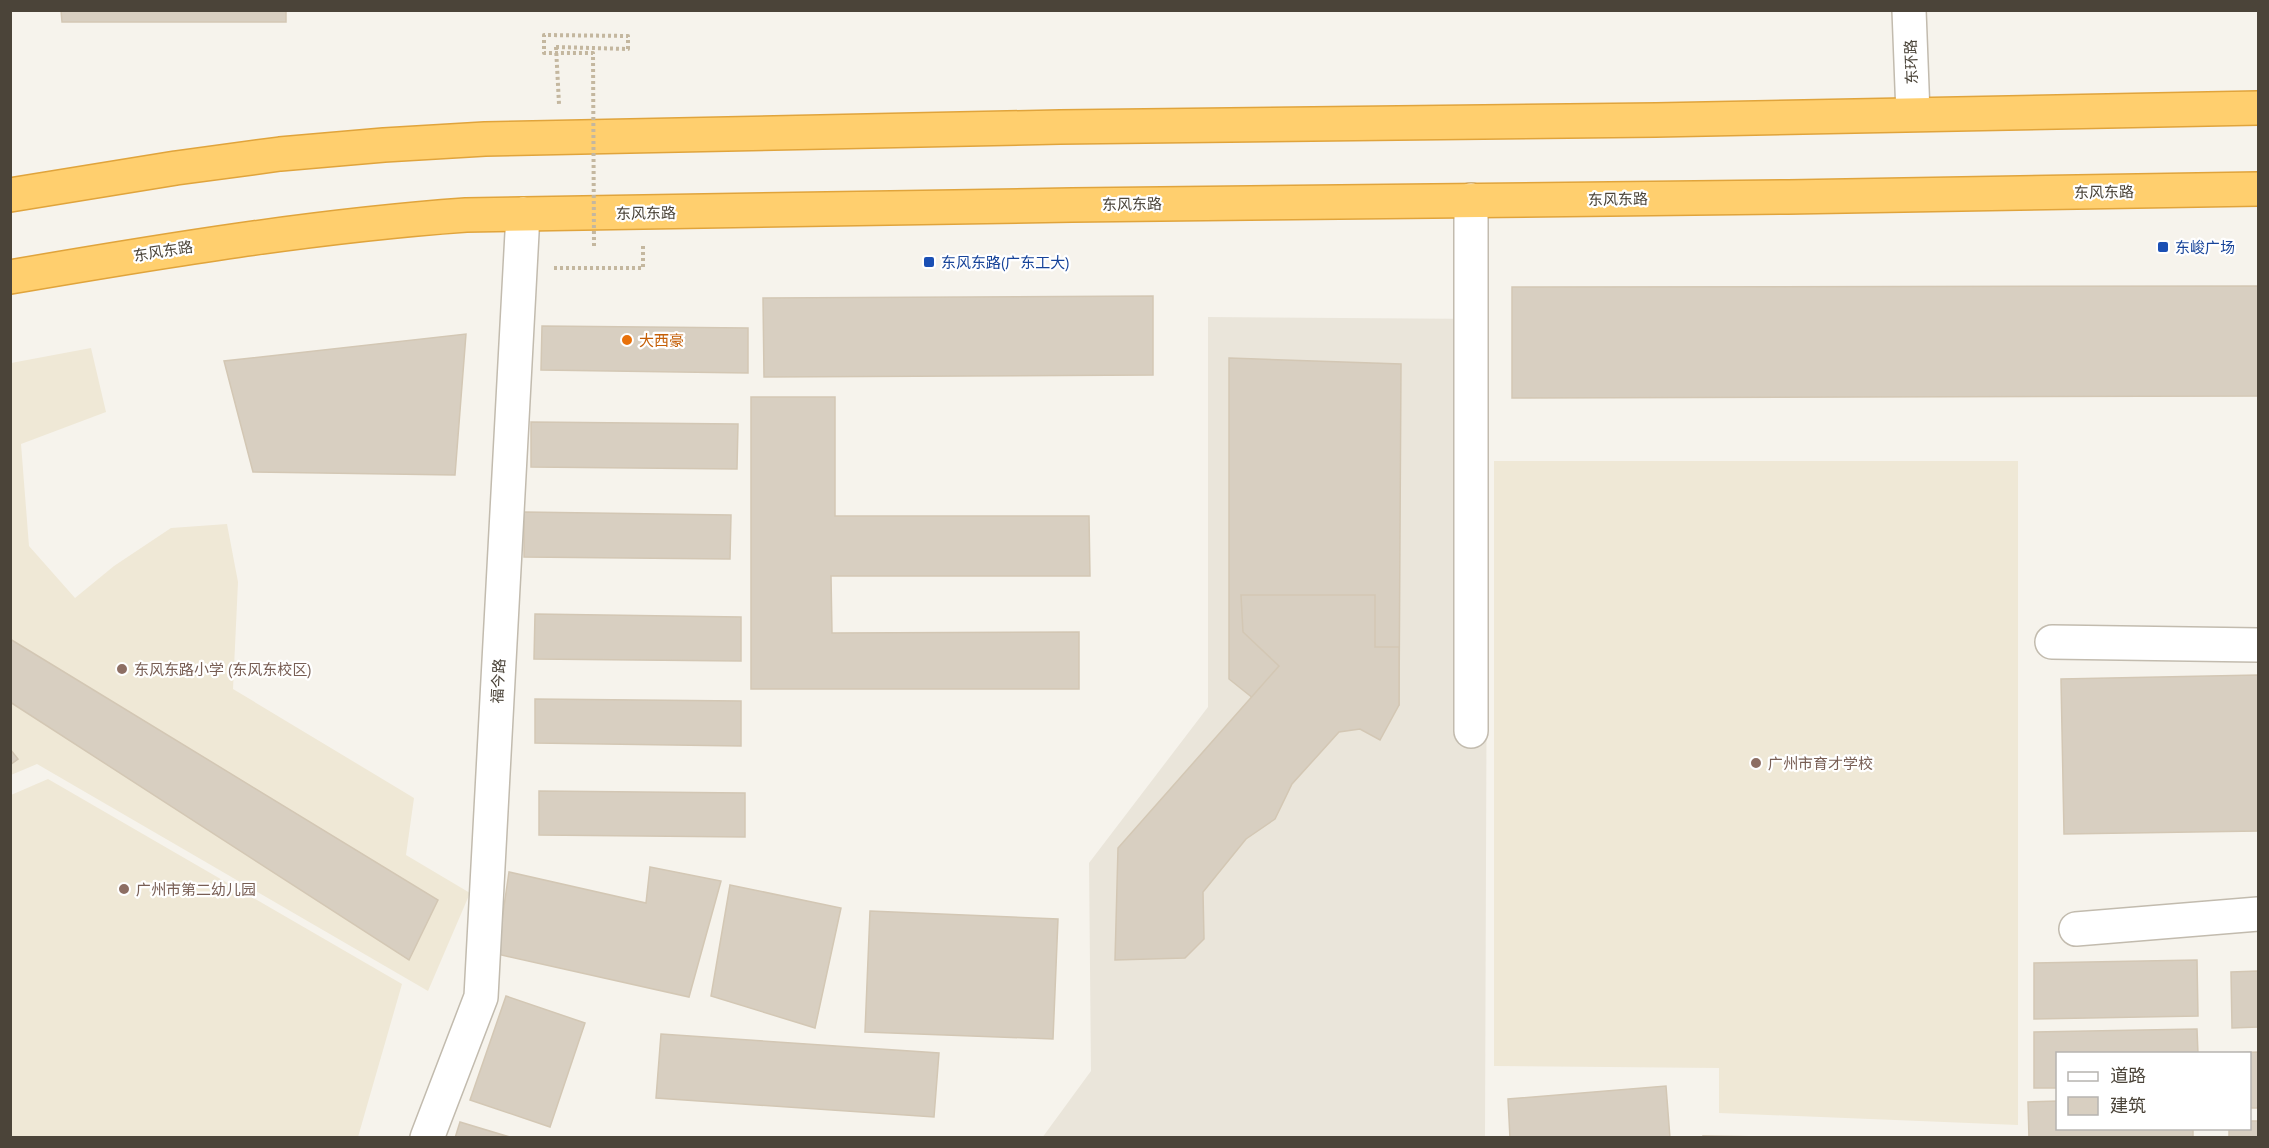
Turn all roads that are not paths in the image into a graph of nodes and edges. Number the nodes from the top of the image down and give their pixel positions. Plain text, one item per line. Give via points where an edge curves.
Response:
1 (1909, 10) edge
2 (2259, 108) edge
3 (1913, 114) junction
4 (2259, 189) edge
5 (10, 195) edge
6 (1471, 200) junction
7 (523, 214) junction
8 (10, 277) edge
9 (2052, 642) dead end
10 (2259, 645) edge
11 (1471, 731) dead end
12 (2259, 914) edge
13 (2076, 928) dead end
14 (426, 1137) edge

1 - 3 street, 东环路
2 - 3 highway
3 - 5 highway via 561,137 280,154
4 - 6 highway, 东风东路
6 - 7 highway, 东风东路
6 - 11 street
7 - 8 highway, 东风东路 via 342,226
7 - 14 street, 福今路 via 482,997
9 - 10 street
12 - 13 street

